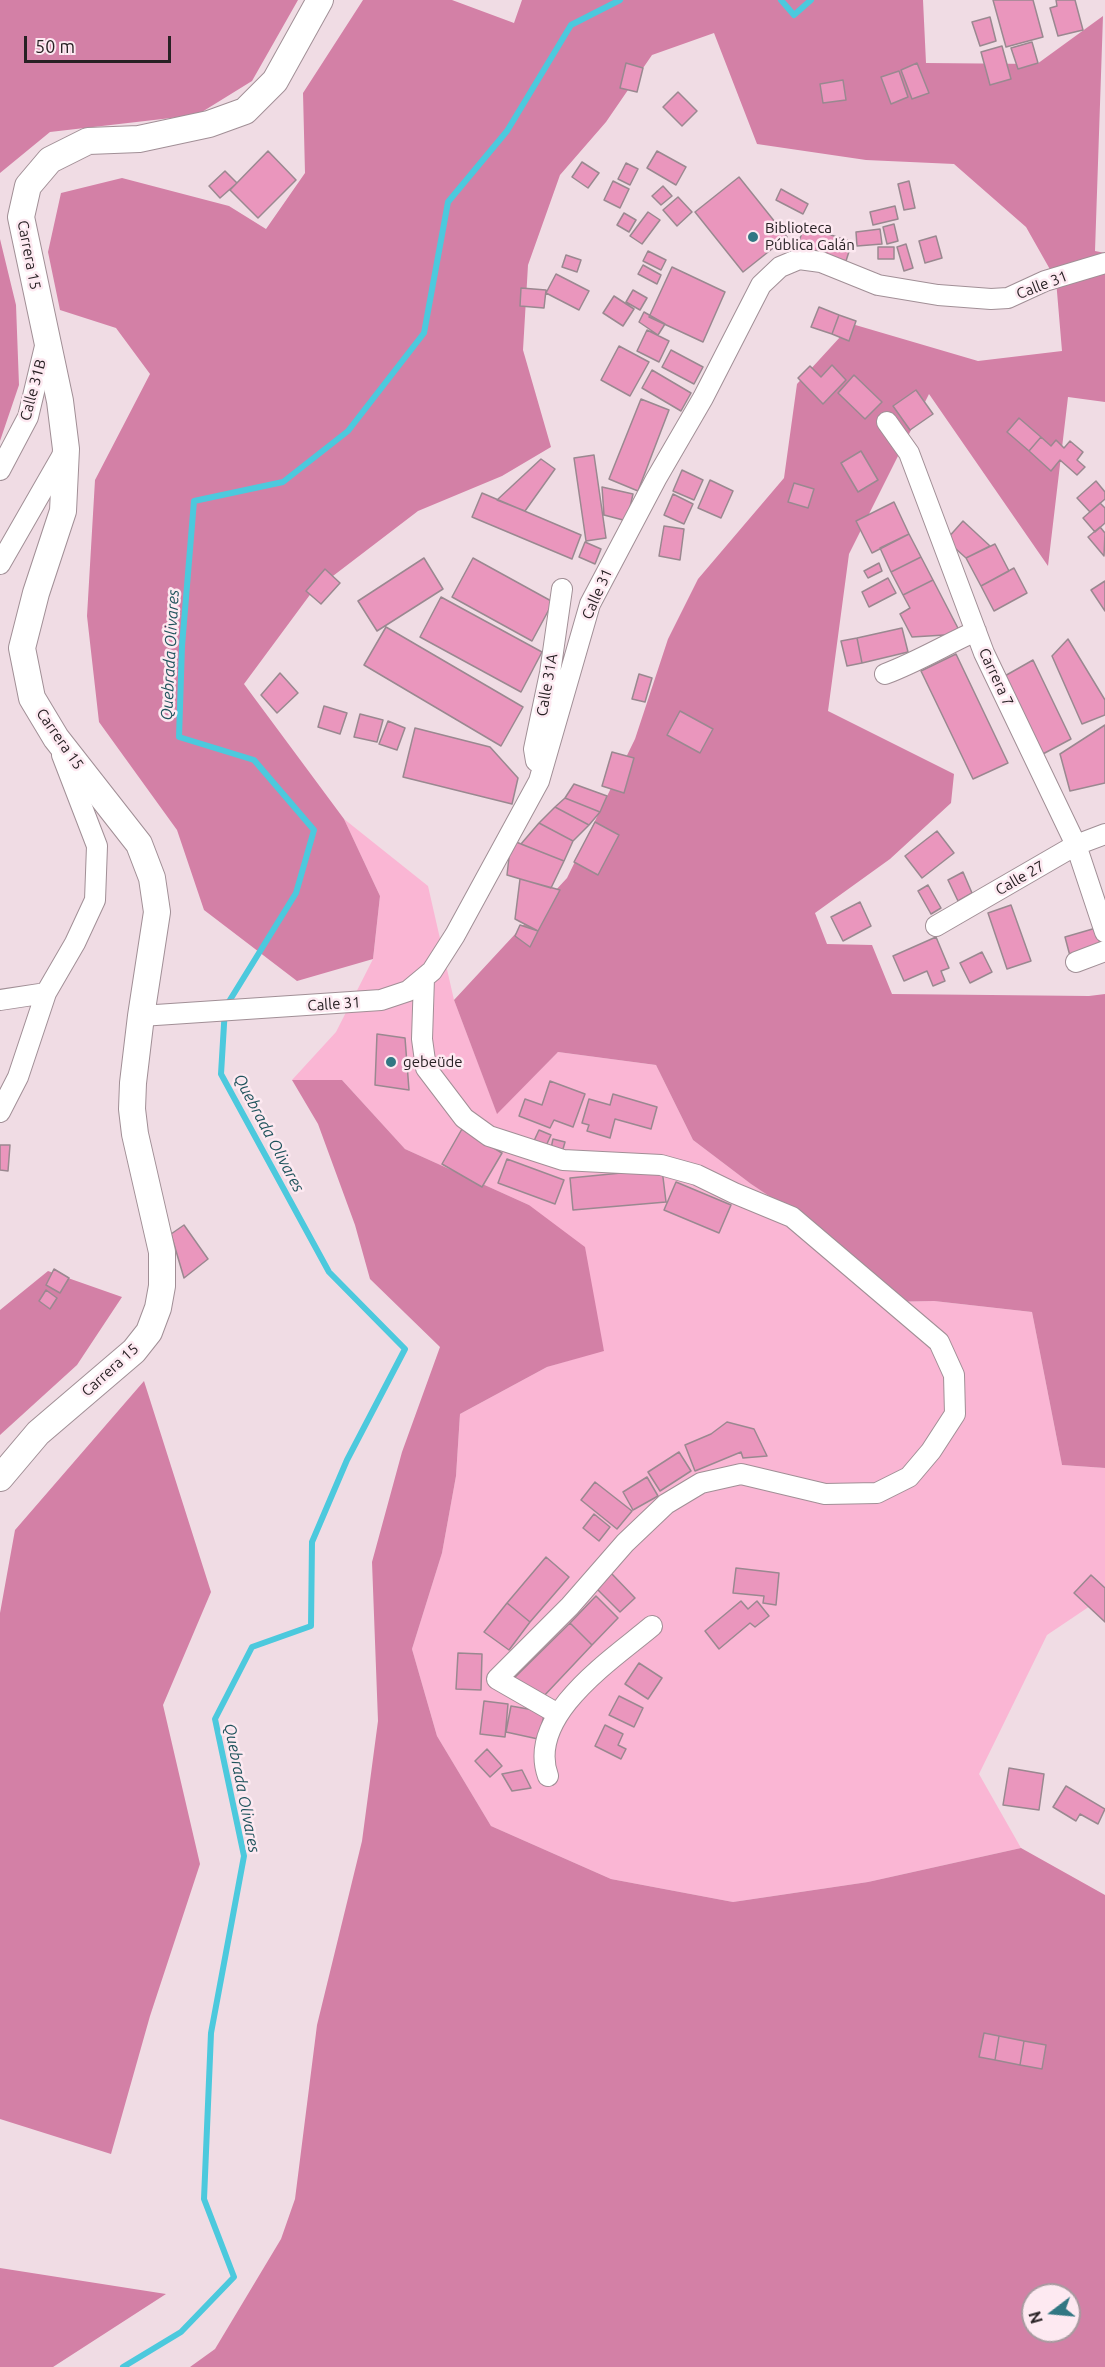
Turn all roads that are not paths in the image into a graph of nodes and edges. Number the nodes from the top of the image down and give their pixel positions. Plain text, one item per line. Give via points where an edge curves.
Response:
1 (320, 0) edge
2 (1105, 263) edge
3 (46, 340) junction
4 (887, 422) dead end
5 (66, 449) junction
6 (0, 470) edge
7 (0, 564) edge
8 (562, 589) dead end
9 (976, 631) junction
10 (885, 674) dead end
11 (56, 738) junction
12 (539, 781) junction
13 (1105, 834) edge
14 (1076, 845) junction
15 (936, 926) dead end
16 (1105, 932) edge
17 (1105, 951) edge
18 (1076, 962) dead end
19 (424, 978) junction
20 (46, 993) junction
21 (0, 1000) edge
22 (151, 1016) junction
23 (0, 1112) edge
24 (0, 1478) edge
25 (652, 1626) dead end
26 (558, 1714) junction
27 (548, 1776) dead end

1 - 3 main road, Carrera 15 via 275,81 245,111 209,124 139,139 88,141 50,159 28,186 21,217
2 - 12 street, Calle 31 via 1045,281 1008,298 992,299 878,285 821,262 799,259 780,267 761,285 590,604
3 - 5 main road, Carrera 15
3 - 6 street, Calle 31B via 28,417
4 - 9 street, Carrera 7 via 909,453
5 - 7 street
5 - 11 main road, Carrera 15 via 63,511 22,648 32,698
8 - 12 street, Calle 31A via 534,748
9 - 10 street
9 - 14 street, Carrera 7
11 - 20 street via 97,846 95,900
11 - 22 main road, Carrera 15 via 139,844 152,878 157,912
12 - 19 street, Calle 31 via 455,935
13 - 14 street, Calle 27
14 - 15 street, Calle 27
14 - 16 street, Carrera 7
17 - 18 street
19 - 22 street, Calle 31 via 408,991 381,1000
19 - 26 street via 422,1039 426,1068 464,1118 489,1136 563,1160 661,1165 697,1175 792,1217 939,1342 954,1375 955,1414 931,1451 909,1477 877,1493 825,1494 741,1474 701,1483 666,1504 497,1679
20 - 21 street
20 - 23 street via 18,1077
22 - 24 main road, Carrera 15 via 133,1083 132,1109 162,1252 158,1308 149,1332 134,1351 38,1433
25 - 26 street via 577,1689
26 - 27 street via 543,1758

